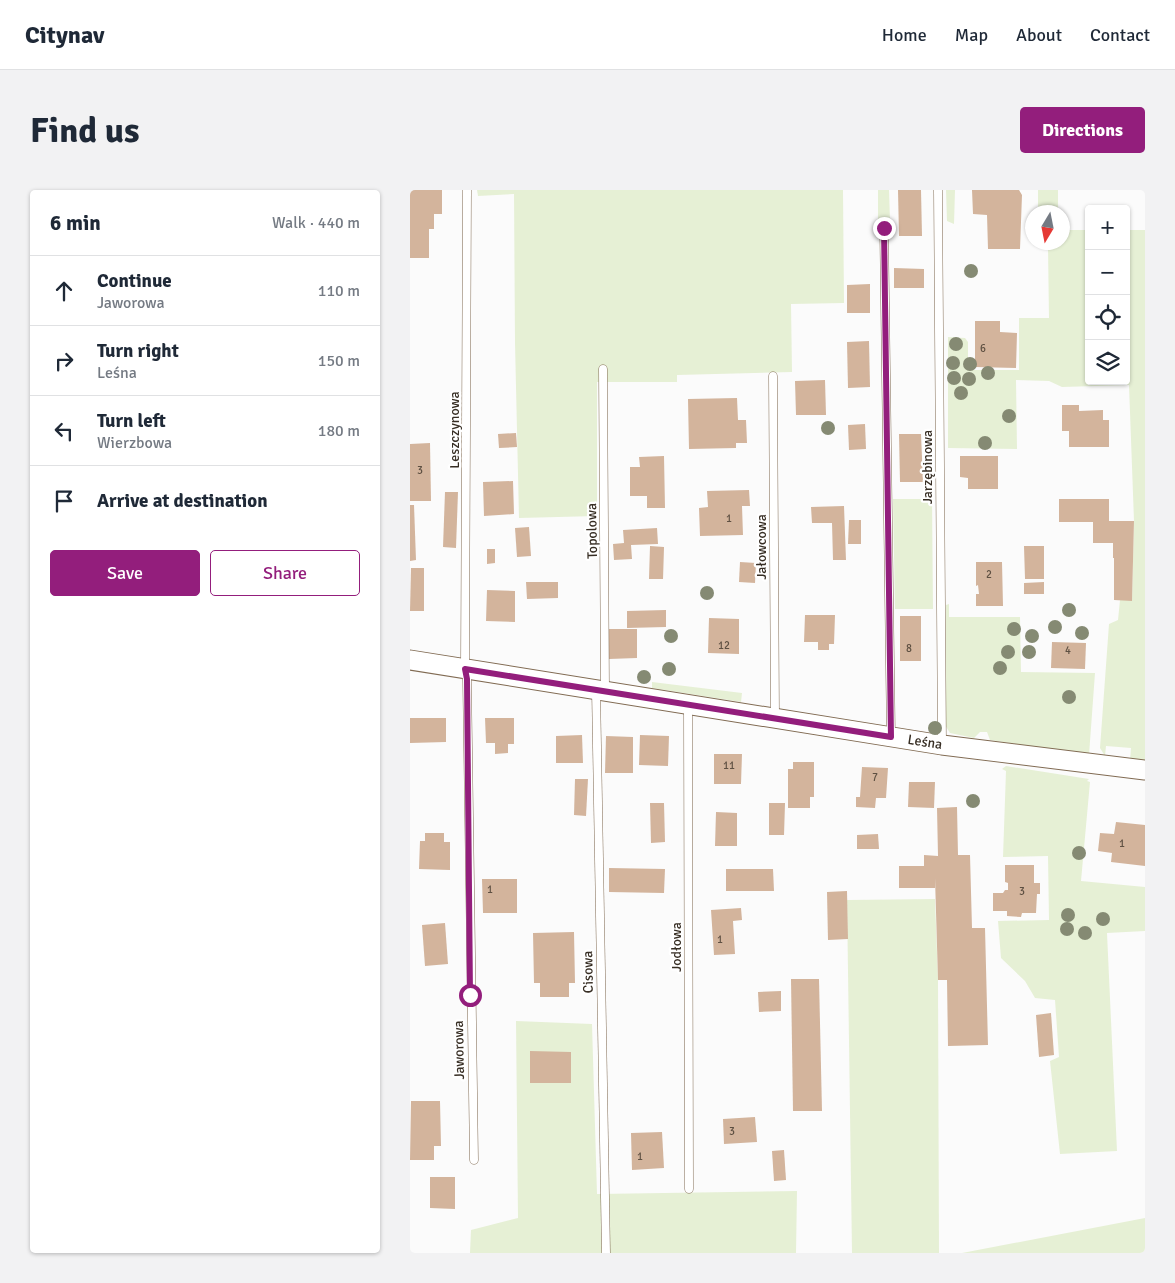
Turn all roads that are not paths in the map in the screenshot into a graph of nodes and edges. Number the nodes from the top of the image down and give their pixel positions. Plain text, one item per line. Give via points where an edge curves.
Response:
1 (467, 190) edge
2 (938, 190) edge
3 (884, 228) dead end
4 (602, 369) dead end
5 (772, 376) dead end
6 (410, 660) edge
7 (465, 669) junction
8 (601, 691) junction
9 (688, 704) junction
10 (775, 718) junction
11 (891, 737) junction
12 (942, 745) junction
13 (1145, 770) edge
14 (474, 1160) dead end
15 (689, 1189) dead end
16 (606, 1253) edge

1 - 7 lane, Leszczynowa
2 - 12 lane, Jarzębinowa
3 - 11 lane
4 - 8 lane, Topolowa
5 - 10 lane, Jałowcowa
6 - 7 street, Leśna
7 - 8 street, Leśna
7 - 14 lane, Jaworowa
8 - 9 street, Leśna
8 - 16 lane, Cisowa
9 - 10 street, Leśna
9 - 15 lane, Jodłowa
10 - 11 street, Leśna
11 - 12 street, Leśna
12 - 13 street, Leśna

